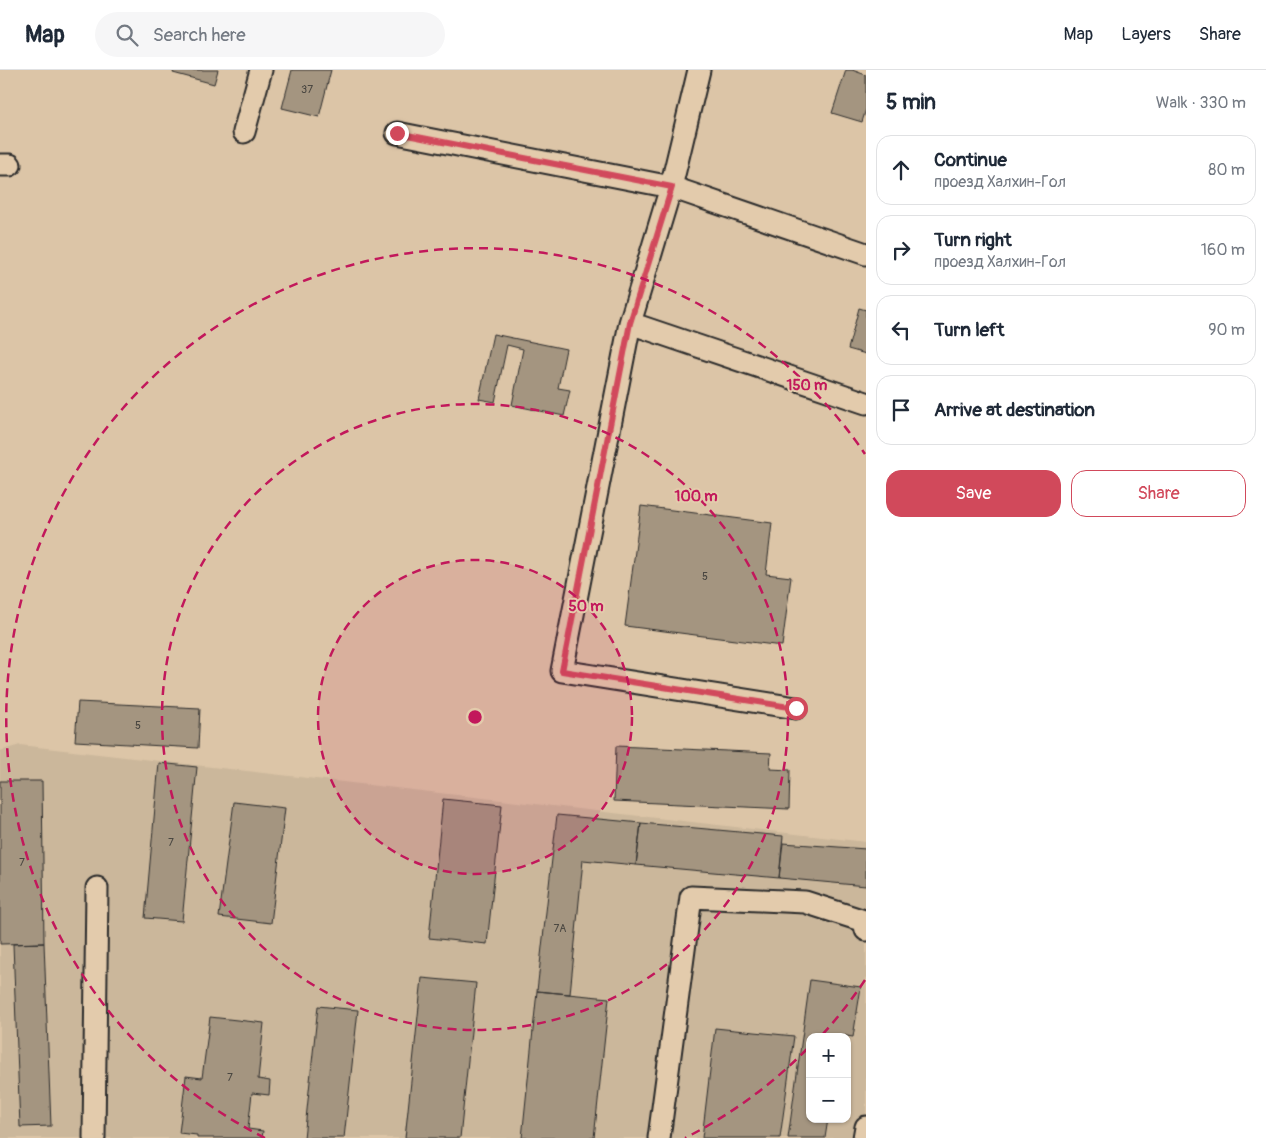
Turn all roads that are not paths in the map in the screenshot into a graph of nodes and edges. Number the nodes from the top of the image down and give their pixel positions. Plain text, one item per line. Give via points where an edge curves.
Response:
1 (261, 70) edge
2 (699, 70) edge
3 (244, 132) dead end
4 (397, 133) dead end
5 (672, 187) junction
6 (866, 254) edge
7 (630, 323) junction
8 (866, 403) edge
9 (796, 708) dead end
10 (98, 888) dead end
11 (866, 930) edge
12 (866, 1126) edge
13 (94, 1138) edge
14 (659, 1138) edge
15 (864, 1138) edge

1 - 3 street
2 - 5 street
4 - 5 street
5 - 6 street
5 - 7 street
7 - 8 street
7 - 9 street via 562,671
10 - 13 street
11 - 14 street via 864,921 805,902 690,897
12 - 15 street

